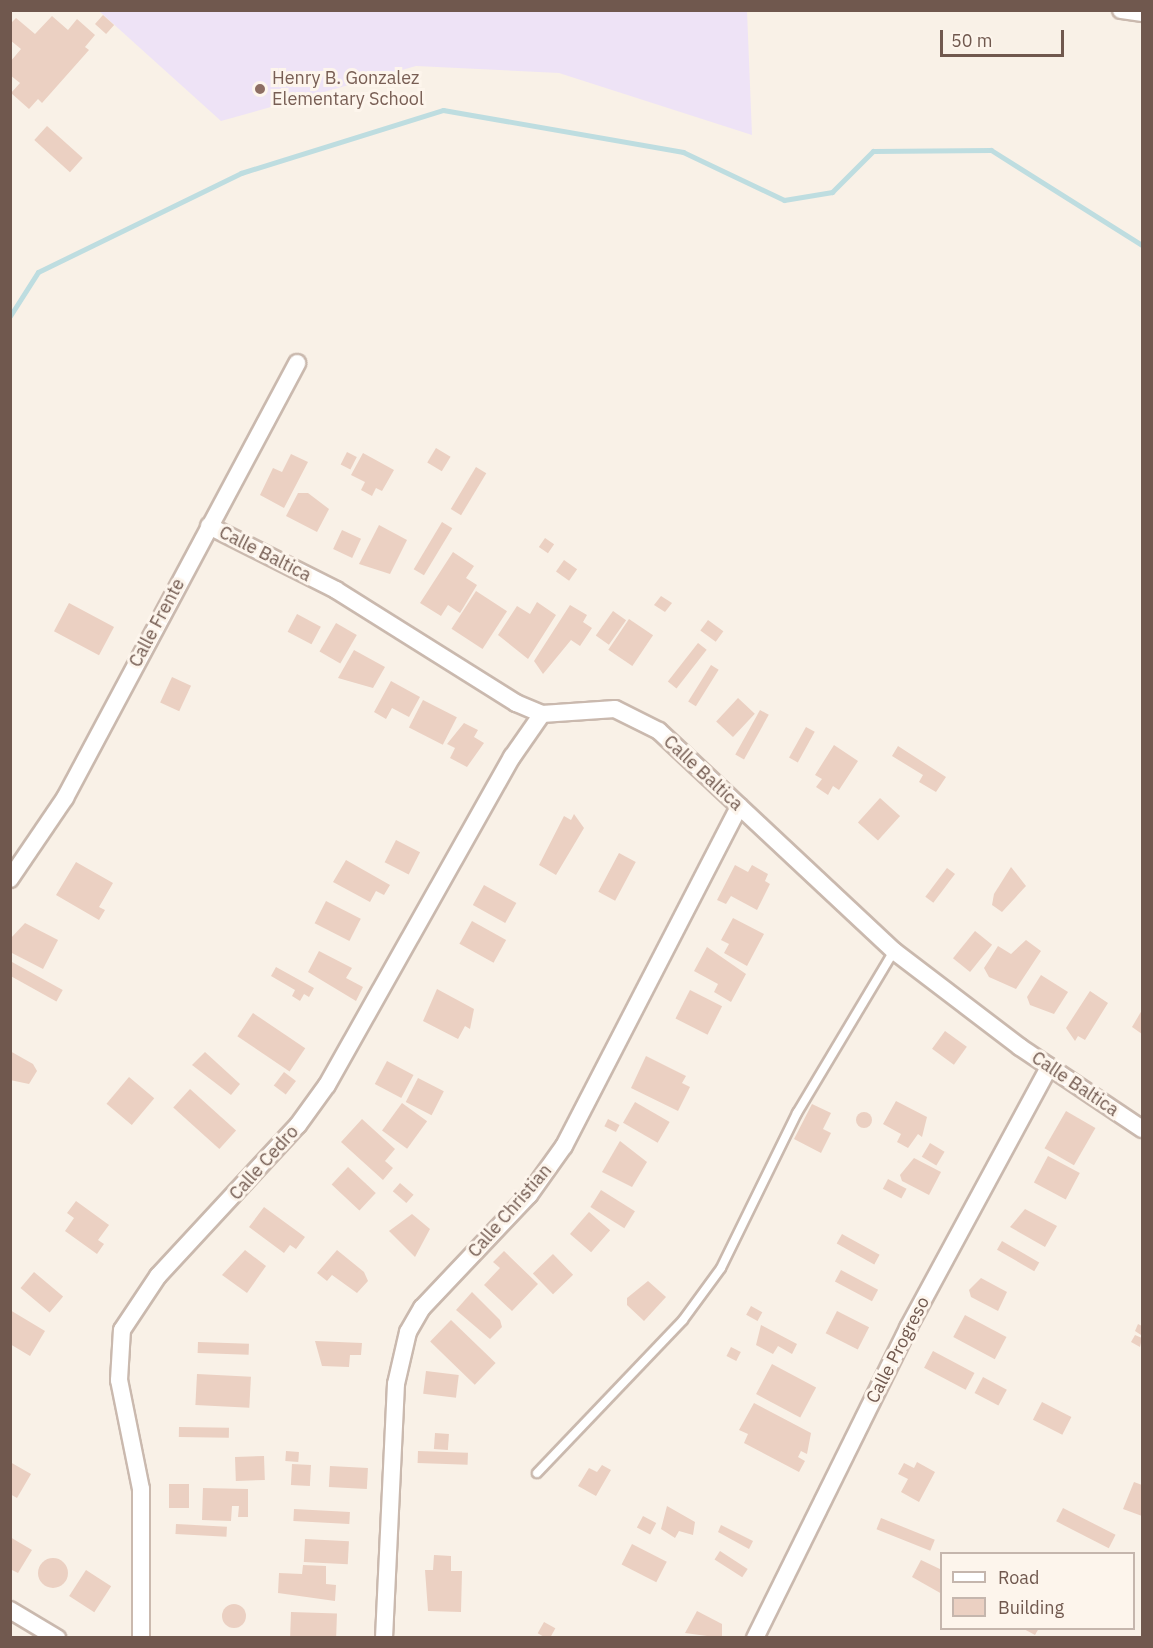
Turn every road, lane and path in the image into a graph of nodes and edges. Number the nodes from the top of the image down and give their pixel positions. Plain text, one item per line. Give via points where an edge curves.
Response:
1 (1121, 10) edge
2 (1143, 13) edge
3 (297, 363) dead end
4 (208, 526) junction
5 (542, 714) junction
6 (739, 807) junction
7 (10, 879) edge
8 (894, 951) junction
9 (1049, 1067) junction
10 (1143, 1129) edge
11 (537, 1473) dead end
12 (10, 1610) edge
13 (57, 1638) edge
14 (141, 1638) edge
15 (384, 1638) edge
16 (756, 1638) edge

1 - 2 street
3 - 4 street, Calle Frente
4 - 5 street, Calle Baltica via 336,590 499,694
4 - 7 street, Calle Frente via 65,798
5 - 6 street, Calle Baltica via 615,709 659,731
5 - 14 street, Calle Cedro via 506,767 327,1085 298,1125 158,1276 122,1330 119,1380 141,1490
6 - 8 street, Calle Baltica
6 - 15 street, Calle Christian via 564,1146 529,1195 429,1301 408,1332 394,1402
8 - 9 street, Calle Baltica
8 - 11 lane via 797,1113 721,1268 683,1320
9 - 10 street, Calle Baltica
9 - 16 street, Calle Progreso via 908,1328
12 - 13 street

